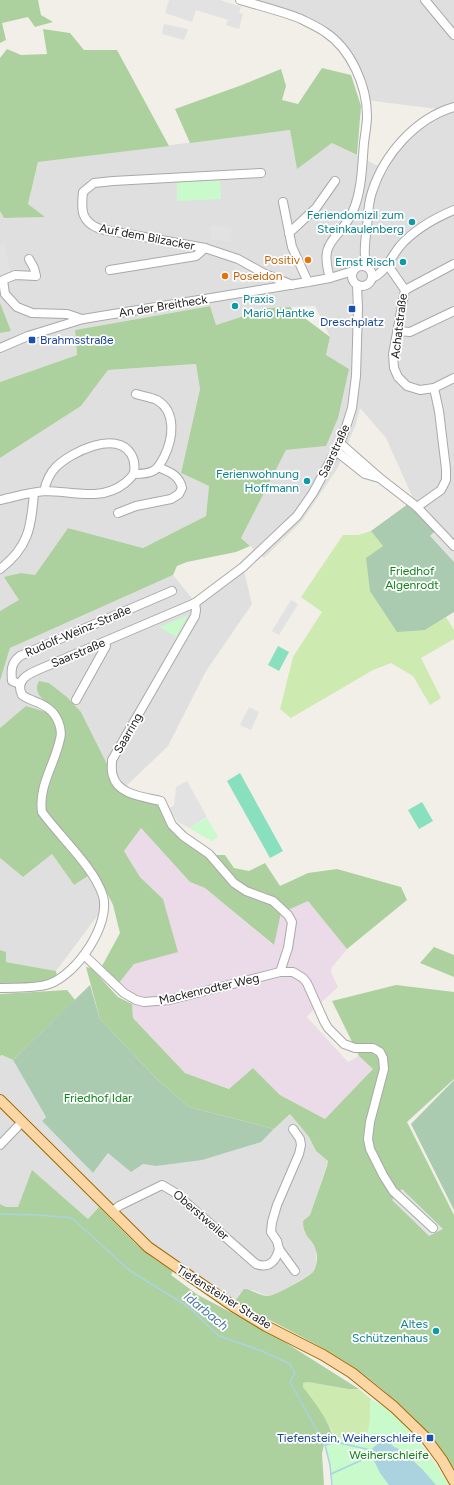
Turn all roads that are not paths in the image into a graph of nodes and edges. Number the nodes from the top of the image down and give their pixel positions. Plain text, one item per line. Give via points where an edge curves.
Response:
1 (240, 0) edge
2 (425, 0) edge
3 (454, 34) edge
4 (454, 107) edge
5 (261, 172) dead end
6 (335, 181) dead end
7 (283, 202) dead end
8 (454, 210) edge
9 (289, 233) junction
10 (365, 247) junction
11 (205, 248) junction
12 (29, 259) dead end
13 (388, 264) junction
14 (454, 264) edge
15 (355, 269) junction
16 (110, 270) dead end
17 (370, 272) junction
18 (330, 278) junction
19 (308, 282) junction
20 (358, 284) junction
21 (292, 285) junction
22 (405, 290) junction
23 (454, 311) edge
24 (82, 319) junction
25 (398, 331) junction
26 (0, 348) edge
27 (454, 378) edge
28 (434, 388) junction
29 (136, 394) dead end
30 (340, 443) junction
31 (336, 452) junction
32 (158, 467) junction
33 (134, 474) junction
34 (381, 479) junction
35 (44, 492) junction
36 (34, 493) junction
37 (0, 500) edge
38 (417, 507) junction
39 (118, 513) dead end
40 (454, 546) edge
41 (0, 569) edge
42 (172, 591) dead end
43 (195, 603) junction
44 (105, 642) junction
45 (20, 684) junction
46 (76, 700) dead end
47 (84, 955) junction
48 (280, 972) junction
49 (0, 988) edge
50 (0, 1100) edge
51 (22, 1122) junction
52 (293, 1129) dead end
53 (0, 1145) edge
54 (112, 1212) junction
55 (433, 1228) dead end
56 (279, 1249) junction
57 (295, 1271) dead end
58 (454, 1481) edge

1 - 18 street via 300,19 326,33 342,47 362,83 367,116 361,183 352,212 327,250 326,260
2 - 3 street
4 - 10 street via 426,120 410,132 382,169 372,192
5 - 11 street, Auf dem Bilzacker via 114,181 94,184 83,192 85,218 91,226
6 - 9 street via 316,208
7 - 9 street
8 - 13 street via 420,229 401,245
9 - 19 street via 292,247
10 - 15 street via 360,263
10 - 17 street
11 - 16 street via 196,256
11 - 21 street, Auf dem Bilzacker via 238,259
12 - 24 street via 36,276 15,275 3,280 5,294 17,307 32,313 67,314
13 - 17 street via 378,276
13 - 22 street, Achatstraße
14 - 22 street
15 - 17 street via 362,266
15 - 18 street, An der Breitheck
15 - 20 street via 352,276
17 - 20 street via 369,283
18 - 19 street, An der Breitheck
18 - 20 street, An der Breitheck
19 - 21 street, An der Breitheck
20 - 30 street, Saarstraße via 355,389 352,408
21 - 24 street, An der Breitheck
22 - 25 street, Achatstraße
23 - 25 street via 410,332
24 - 26 street, An der Breitheck
25 - 28 street, Achatstraße via 393,354 398,378 407,386 420,390
27 - 28 street, Achatstraße
28 - 38 street via 446,480 440,490
29 - 32 street via 157,401 167,410 170,418 169,442
30 - 31 street, Saarstraße
30 - 34 street
31 - 34 street via 365,474
31 - 43 street, Saarstraße via 298,516 243,567
32 - 33 street via 153,471
32 - 39 street via 173,473 180,480 182,488 179,494 171,499 136,506
33 - 35 street via 121,485 104,493
33 - 35 street via 134,462 128,451 118,444 102,444 74,454 62,462 49,476
34 - 38 street
35 - 36 street
36 - 37 street
36 - 41 street via 29,527 23,545
38 - 40 street
42 - 45 street, Rudolf-Weinz-Straße via 20,656 11,666 12,681
43 - 44 street, Saarstraße
43 - 48 street, Saarring via 195,616 112,760 112,774 118,787 127,792 161,801 172,825 209,854 234,883 246,891 273,901 288,915 292,922 288,948
44 - 45 street, Saarstraße via 30,673
44 - 46 street via 106,646
45 - 47 street via 19,690 22,695 50,709 60,726 61,738 40,802 42,812 86,866 102,895 103,918
47 - 48 street, Mackenrodter Weg via 124,993 144,1002 169,1000
47 - 49 street via 65,974 50,983
48 - 55 street via 293,972 303,978 328,1028 344,1044 355,1048 373,1048 380,1052 384,1069 370,1122 370,1149 393,1191
50 - 51 main road, Tiefensteiner Straße
51 - 53 street
51 - 54 main road, Tiefensteiner Straße
52 - 56 street via 300,1139 300,1150 272,1222 271,1232
54 - 56 street, Oberstweiler via 162,1185 173,1191 256,1264 270,1264
54 - 58 main road, Tiefensteiner Straße via 148,1247 240,1310 352,1373 420,1431
56 - 57 street

